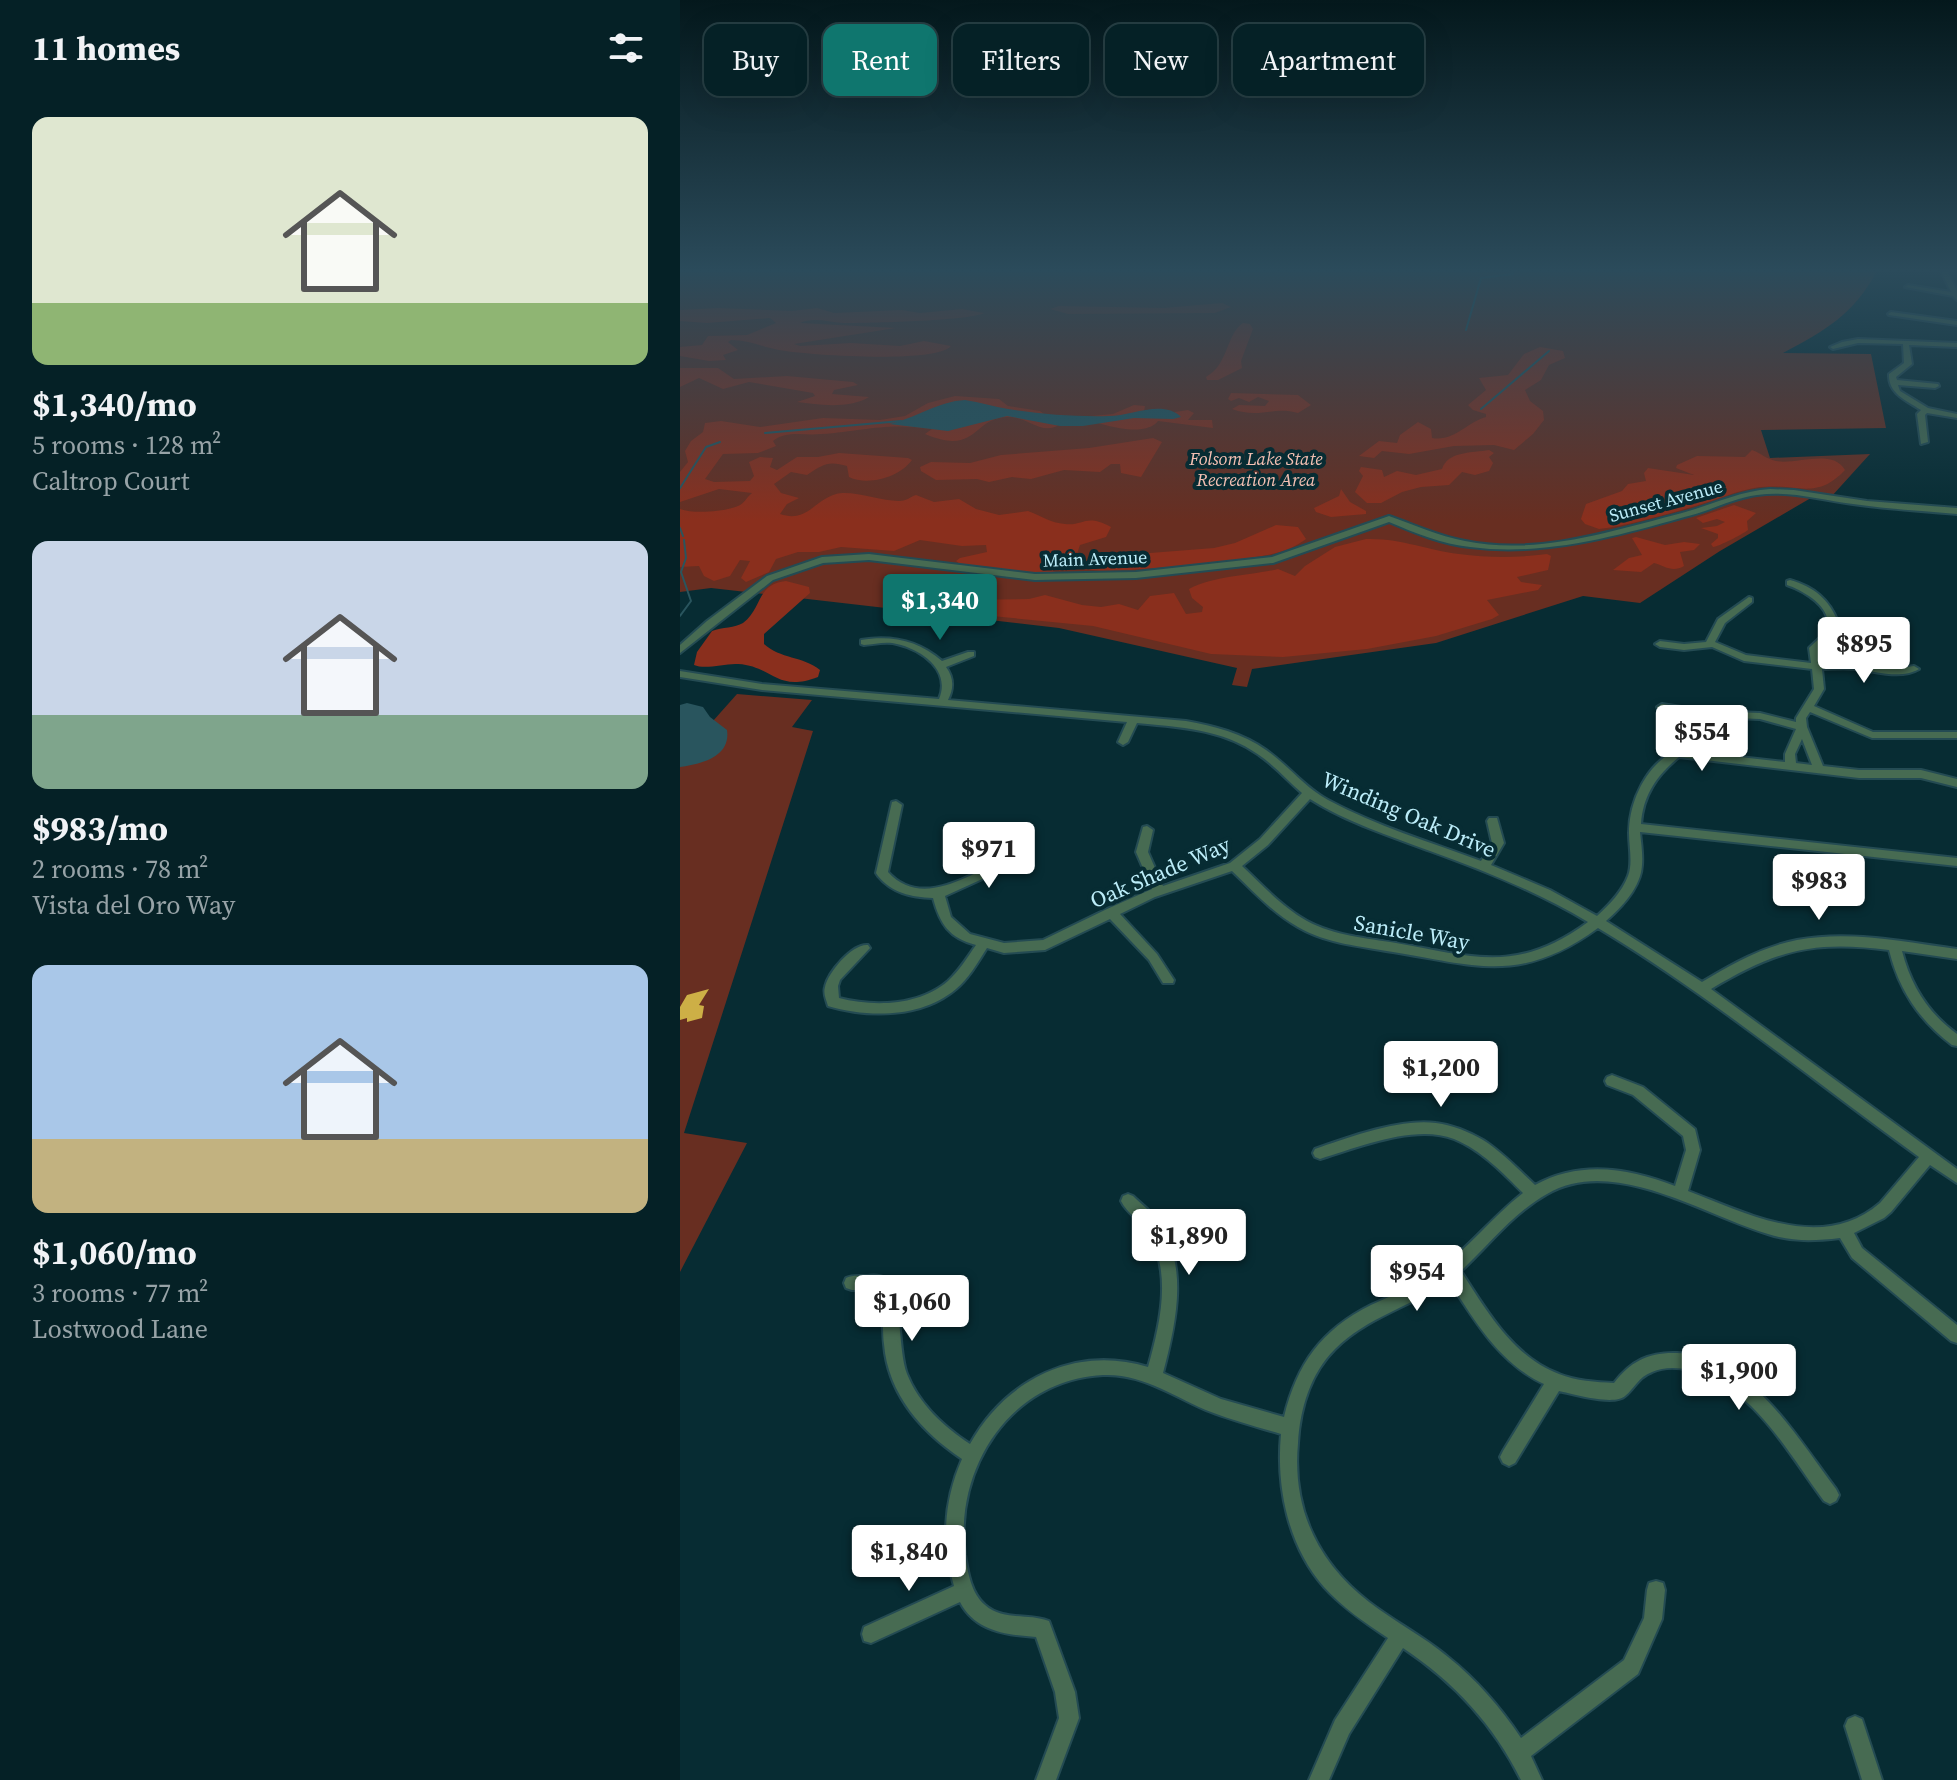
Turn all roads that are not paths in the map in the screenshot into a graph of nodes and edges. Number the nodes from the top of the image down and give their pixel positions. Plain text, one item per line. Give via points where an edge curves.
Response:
1 (1908, 354) edge
2 (1892, 382) junction
3 (1935, 386) dead end
4 (1926, 410) junction
5 (1957, 416) edge
6 (1924, 442) dead end
7 (1957, 511) edge
8 (1389, 519) joint
9 (1790, 583) dead end
10 (1749, 600) dead end
11 (864, 642) dead end
12 (1710, 643) junction
13 (1660, 644) dead end
14 (680, 650) edge
15 (971, 654) dead end
16 (1814, 664) junction
17 (941, 665) junction
18 (1914, 669) dead end
19 (680, 674) edge
20 (942, 703) junction
21 (1662, 707) dead end
22 (1808, 707) junction
23 (1682, 709) junction
24 (1133, 720) junction
25 (1802, 727) junction
26 (1678, 732) dead end
27 (1957, 735) edge
28 (1123, 742) dead end
29 (1791, 766) junction
30 (1819, 769) junction
31 (1957, 783) edge
32 (1308, 794) junction
33 (896, 805) dead end
34 (1493, 821) dead end
35 (1635, 827) junction
36 (1147, 830) dead end
37 (1016, 854) dead end
38 (1957, 862) edge
39 (1234, 866) junction
40 (1483, 868) junction
41 (1159, 891) junction
42 (938, 894) junction
43 (1111, 912) junction
44 (1597, 921) junction
45 (983, 944) junction
46 (1894, 946) junction
47 (864, 948) dead end
48 (1957, 954) edge
49 (1168, 980) dead end
50 (1701, 989) junction
51 (1957, 1041) edge
52 (1612, 1081) dead end
53 (1320, 1153) dead end
54 (1928, 1157) junction
55 (1957, 1177) edge
56 (1533, 1193) junction
57 (1680, 1194) junction
58 (1128, 1201) dead end
59 (1845, 1232) junction
60 (1451, 1270) junction
61 (852, 1283) dead end
62 (1957, 1335) edge
63 (1154, 1375) junction
64 (1554, 1383) junction
65 (1288, 1427) junction
66 (970, 1454) junction
67 (1509, 1457) dead end
68 (1830, 1495) dead end
69 (1656, 1590) dead end
70 (964, 1591) junction
71 (871, 1634) dead end
72 (1401, 1634) junction
73 (1855, 1726) dead end
74 (1519, 1752) junction
75 (1046, 1780) edge
76 (1319, 1780) edge
77 (1532, 1780) edge
78 (1872, 1780) edge

1 - 2 street via 1910,360
2 - 3 street
2 - 4 street via 1901,396
4 - 5 street
4 - 6 street via 1921,414
7 - 8 street, Sunset Avenue via 1767,492 1563,544 1506,550 1450,543
8 - 14 street, Main Avenue via 1273,560 1136,575 1051,578 869,557 822,560 770,578
9 - 16 street via 1822,600 1833,622 1830,633 1814,648
10 - 12 street via 1721,621
11 - 17 street via 902,642
12 - 13 street
12 - 16 street via 1744,658
15 - 17 street
16 - 18 street
16 - 22 street via 1819,689
17 - 20 street via 949,683
19 - 20 street, Winding Oak Drive via 746,686
20 - 24 street, Winding Oak Drive
21 - 23 street
22 - 25 street
22 - 27 street via 1872,735
23 - 25 street via 1760,716
23 - 26 street
24 - 28 street
24 - 32 street, Winding Oak Drive via 1194,725 1238,738 1265,754
25 - 29 street via 1790,754
25 - 30 street
29 - 30 street
29 - 35 street, Sanicle Way via 1677,753 1644,789
30 - 31 street via 1912,773
32 - 39 street, Oak Shade Way
32 - 40 street, Winding Oak Drive
33 - 42 street via 882,873 892,886
34 - 40 street via 1498,843
35 - 38 street
35 - 44 street, Sanicle Way via 1636,874
36 - 41 street via 1142,852
37 - 42 street
39 - 41 street, Oak Shade Way
39 - 44 street, Sanicle Way via 1290,916 1327,936 1462,962 1535,959
40 - 44 street, Winding Oak Drive via 1536,888
41 - 43 street, Oak Shade Way
42 - 45 street, Oak Shade Way via 948,924
43 - 45 street, Oak Shade Way via 1045,945
43 - 49 street
44 - 50 street, Winding Oak Drive
45 - 47 street via 949,987 928,1000 863,1008 833,1002 831,987 839,972
46 - 48 street
46 - 50 street via 1824,940 1781,947 1747,960
46 - 51 street via 1913,1000
50 - 54 street, Winding Oak Drive
52 - 57 street via 1638,1091 1690,1133 1693,1150
53 - 56 street via 1406,1128 1440,1128 1475,1141
54 - 55 street, Winding Oak Drive
54 - 59 street via 1880,1212
56 - 57 street via 1572,1177 1598,1174 1631,1177
56 - 60 street
57 - 59 street via 1775,1230
58 - 63 street via 1153,1225 1170,1283 1167,1327
59 - 62 street via 1857,1253
60 - 64 street via 1504,1346
60 - 65 street via 1368,1315 1320,1352
61 - 66 street via 878,1283 890,1300 892,1347 905,1393 944,1437
63 - 65 street via 1243,1416
63 - 66 street via 1103,1367 1049,1380 1020,1395
64 - 67 street
64 - 68 street via 1618,1392 1627,1375 1660,1359 1709,1368 1755,1398
65 - 72 street via 1289,1484 1314,1559 1352,1603
66 - 70 street via 953,1523
69 - 74 street via 1653,1619 1631,1667
70 - 71 street
70 - 75 street via 977,1611 997,1623 1042,1628 1069,1718
72 - 74 street via 1472,1691
72 - 76 street via 1342,1727
73 - 78 street
74 - 77 street

